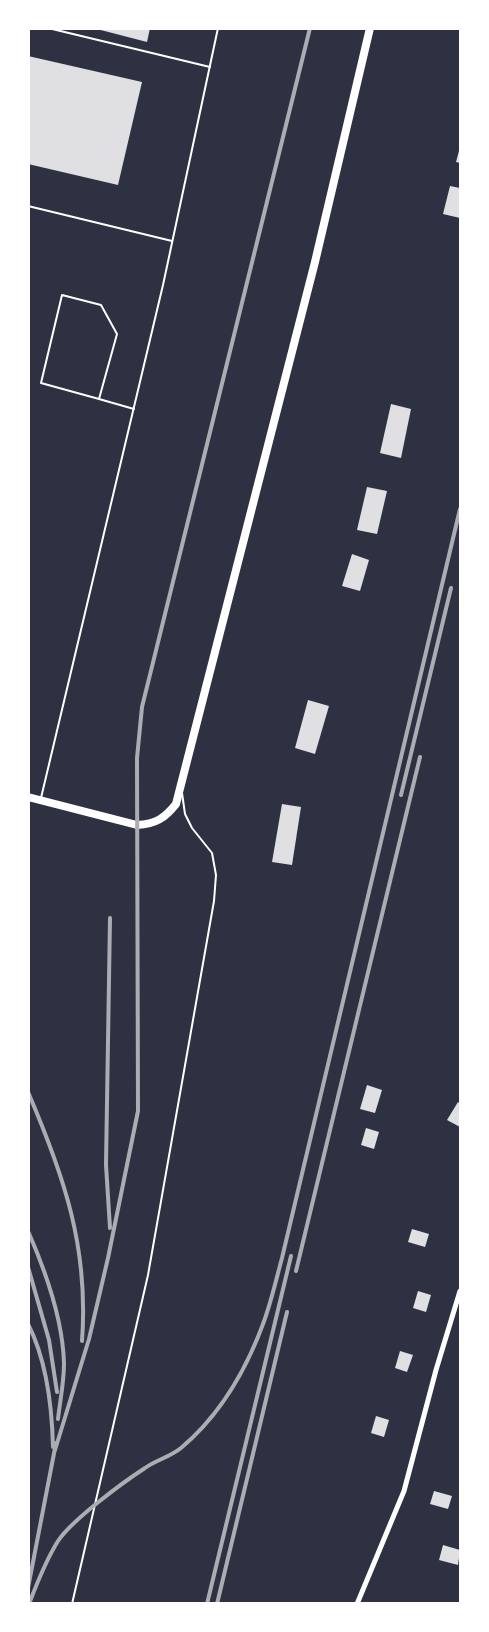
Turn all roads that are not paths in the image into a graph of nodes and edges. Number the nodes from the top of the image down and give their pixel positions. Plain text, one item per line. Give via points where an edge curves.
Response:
1 (48, 28) edge
2 (218, 28) edge
3 (370, 28) edge
4 (210, 68) junction
5 (28, 207) edge
6 (172, 241) junction
7 (99, 399) junction
8 (134, 409) junction
9 (181, 789) junction
10 (28, 797) edge
11 (41, 800) junction
12 (460, 1291) edge
13 (72, 1604) edge
14 (357, 1604) edge

1 - 4 lane
2 - 4 lane
3 - 9 highway via 315,262
4 - 6 lane
5 - 6 lane
6 - 8 lane
7 - 7 lane via 117,334 101,304 62,295 41,383
7 - 8 lane
8 - 11 lane
9 - 11 highway via 176,804 165,817 137,825
9 - 13 lane via 185,814 212,853 216,874 214,901 148,1275
10 - 11 highway
12 - 14 street via 404,1491

